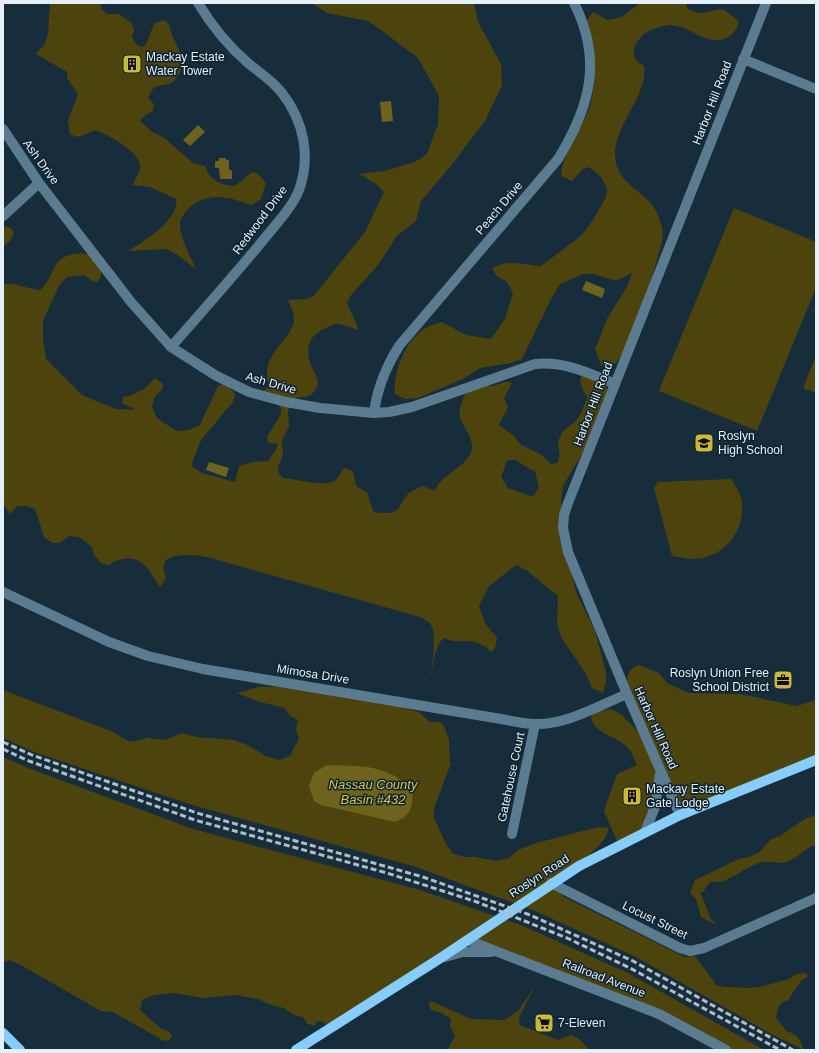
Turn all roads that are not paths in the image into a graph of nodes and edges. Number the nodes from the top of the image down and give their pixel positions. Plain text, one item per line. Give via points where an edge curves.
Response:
1 (198, 3) edge
2 (574, 3) edge
3 (766, 3) edge
4 (743, 59) junction
5 (816, 89) edge
6 (3, 129) edge
7 (39, 184) junction
8 (3, 216) edge
9 (171, 347) junction
10 (615, 384) junction
11 (374, 413) junction
12 (3, 592) edge
13 (626, 694) junction
14 (535, 724) junction
15 (816, 760) edge
16 (660, 772) junction
17 (680, 815) junction
18 (645, 832) junction
19 (512, 834) dead end
20 (551, 883) junction
21 (816, 898) edge
22 (467, 940) junction
23 (499, 953) junction
24 (439, 959) junction
25 (3, 1034) edge
26 (20, 1050) edge
27 (296, 1050) edge
28 (726, 1050) edge

1 - 9 street, Redwood Drive via 222,37 282,93 297,115 304,140 305,157 303,177 298,191 281,218
2 - 11 street, Peach Drive via 587,38 590,64 589,90 573,134 558,159 399,346 381,380
3 - 4 street, Harbor Hill Road
4 - 5 street
4 - 10 street, Harbor Hill Road
6 - 7 street, Ash Drive
7 - 8 street
7 - 9 street, Ash Drive via 131,302
9 - 11 street, Ash Drive via 215,375 249,392 307,406
10 - 11 street, Ash Drive via 568,366 535,364 412,407
10 - 13 street, Harbor Hill Road via 568,503 563,528 570,557
12 - 14 street, Mimosa Drive via 109,642 148,656 203,669
13 - 14 street, Mimosa Drive via 568,718
13 - 16 street, Harbor Hill Road
14 - 19 street, Gatehouse Court
15 - 17 main road, Roslyn Road
16 - 17 street, Harbor Hill Road
16 - 18 street via 658,796
17 - 18 main road, Roslyn Road
18 - 20 main road, Roslyn Road via 578,866
20 - 21 street, Locust Street via 680,948 690,950 704,948
20 - 22 main road, Roslyn Road
22 - 23 street, Railroad Avenue
22 - 24 main road, Roslyn Road
23 - 24 street via 463,952
23 - 28 street, Railroad Avenue via 659,1014
24 - 27 main road, Roslyn Road
25 - 26 main road

